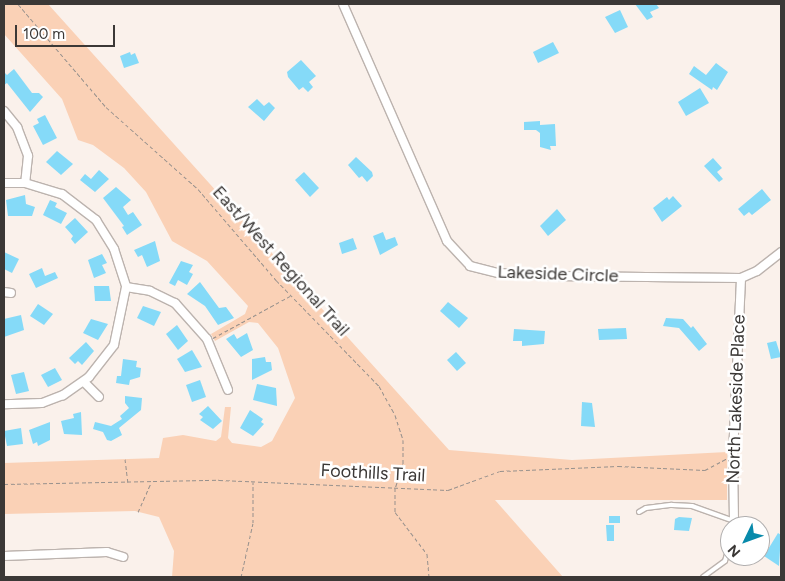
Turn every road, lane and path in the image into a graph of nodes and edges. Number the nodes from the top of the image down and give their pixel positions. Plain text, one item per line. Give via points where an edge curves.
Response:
1 (18, 4) edge
2 (343, 4) edge
3 (4, 111) edge
4 (4, 183) edge
5 (25, 183) junction
6 (781, 252) edge
7 (740, 278) junction
8 (126, 287) junction
9 (290, 295) junction
10 (207, 340) junction
11 (84, 382) junction
12 (228, 390) dead end
13 (99, 397) dead end
14 (4, 404) edge
15 (733, 456) junction
16 (125, 459) dead end
17 (254, 481) junction
18 (151, 482) junction
19 (129, 483) junction
20 (4, 484) edge
21 (396, 488) junction
22 (138, 512) dead end
23 (639, 512) dead end
24 (733, 516) edge
25 (720, 518) edge
26 (4, 556) edge
27 (123, 557) dead end
28 (720, 565) edge
29 (241, 577) edge
30 (429, 577) edge
31 (703, 577) edge

1 - 9 path, East/West Regional Trail via 106,107 198,189
2 - 7 street, Lakeside Circle via 447,241 462,260 478,269 499,273
3 - 5 street via 18,127 28,156
4 - 5 street
5 - 8 street via 62,194 96,220 114,249
6 - 7 street, Lakeside Circle via 757,272
7 - 15 street, North Lakeside Place
8 - 10 street via 150,291 175,303
8 - 11 street via 114,345
9 - 10 path
9 - 21 path, East/West Regional Trail via 380,386 403,440 403,464
10 - 12 street
11 - 13 street
11 - 14 street via 42,403
15 - 21 path, Foothills Trail via 705,470 618,466 500,471 448,490
15 - 24 street, North Lakeside Place
16 - 19 path
17 - 18 path, Foothills Trail
17 - 21 path, Foothills Trail
17 - 29 path via 252,523
18 - 19 path, Foothills Trail
18 - 22 path
19 - 20 path, Foothills Trail
21 - 30 path, East/West Regional Trail via 396,512 428,554
23 - 25 lane via 672,505 692,506
26 - 27 street via 107,552
28 - 31 lane

